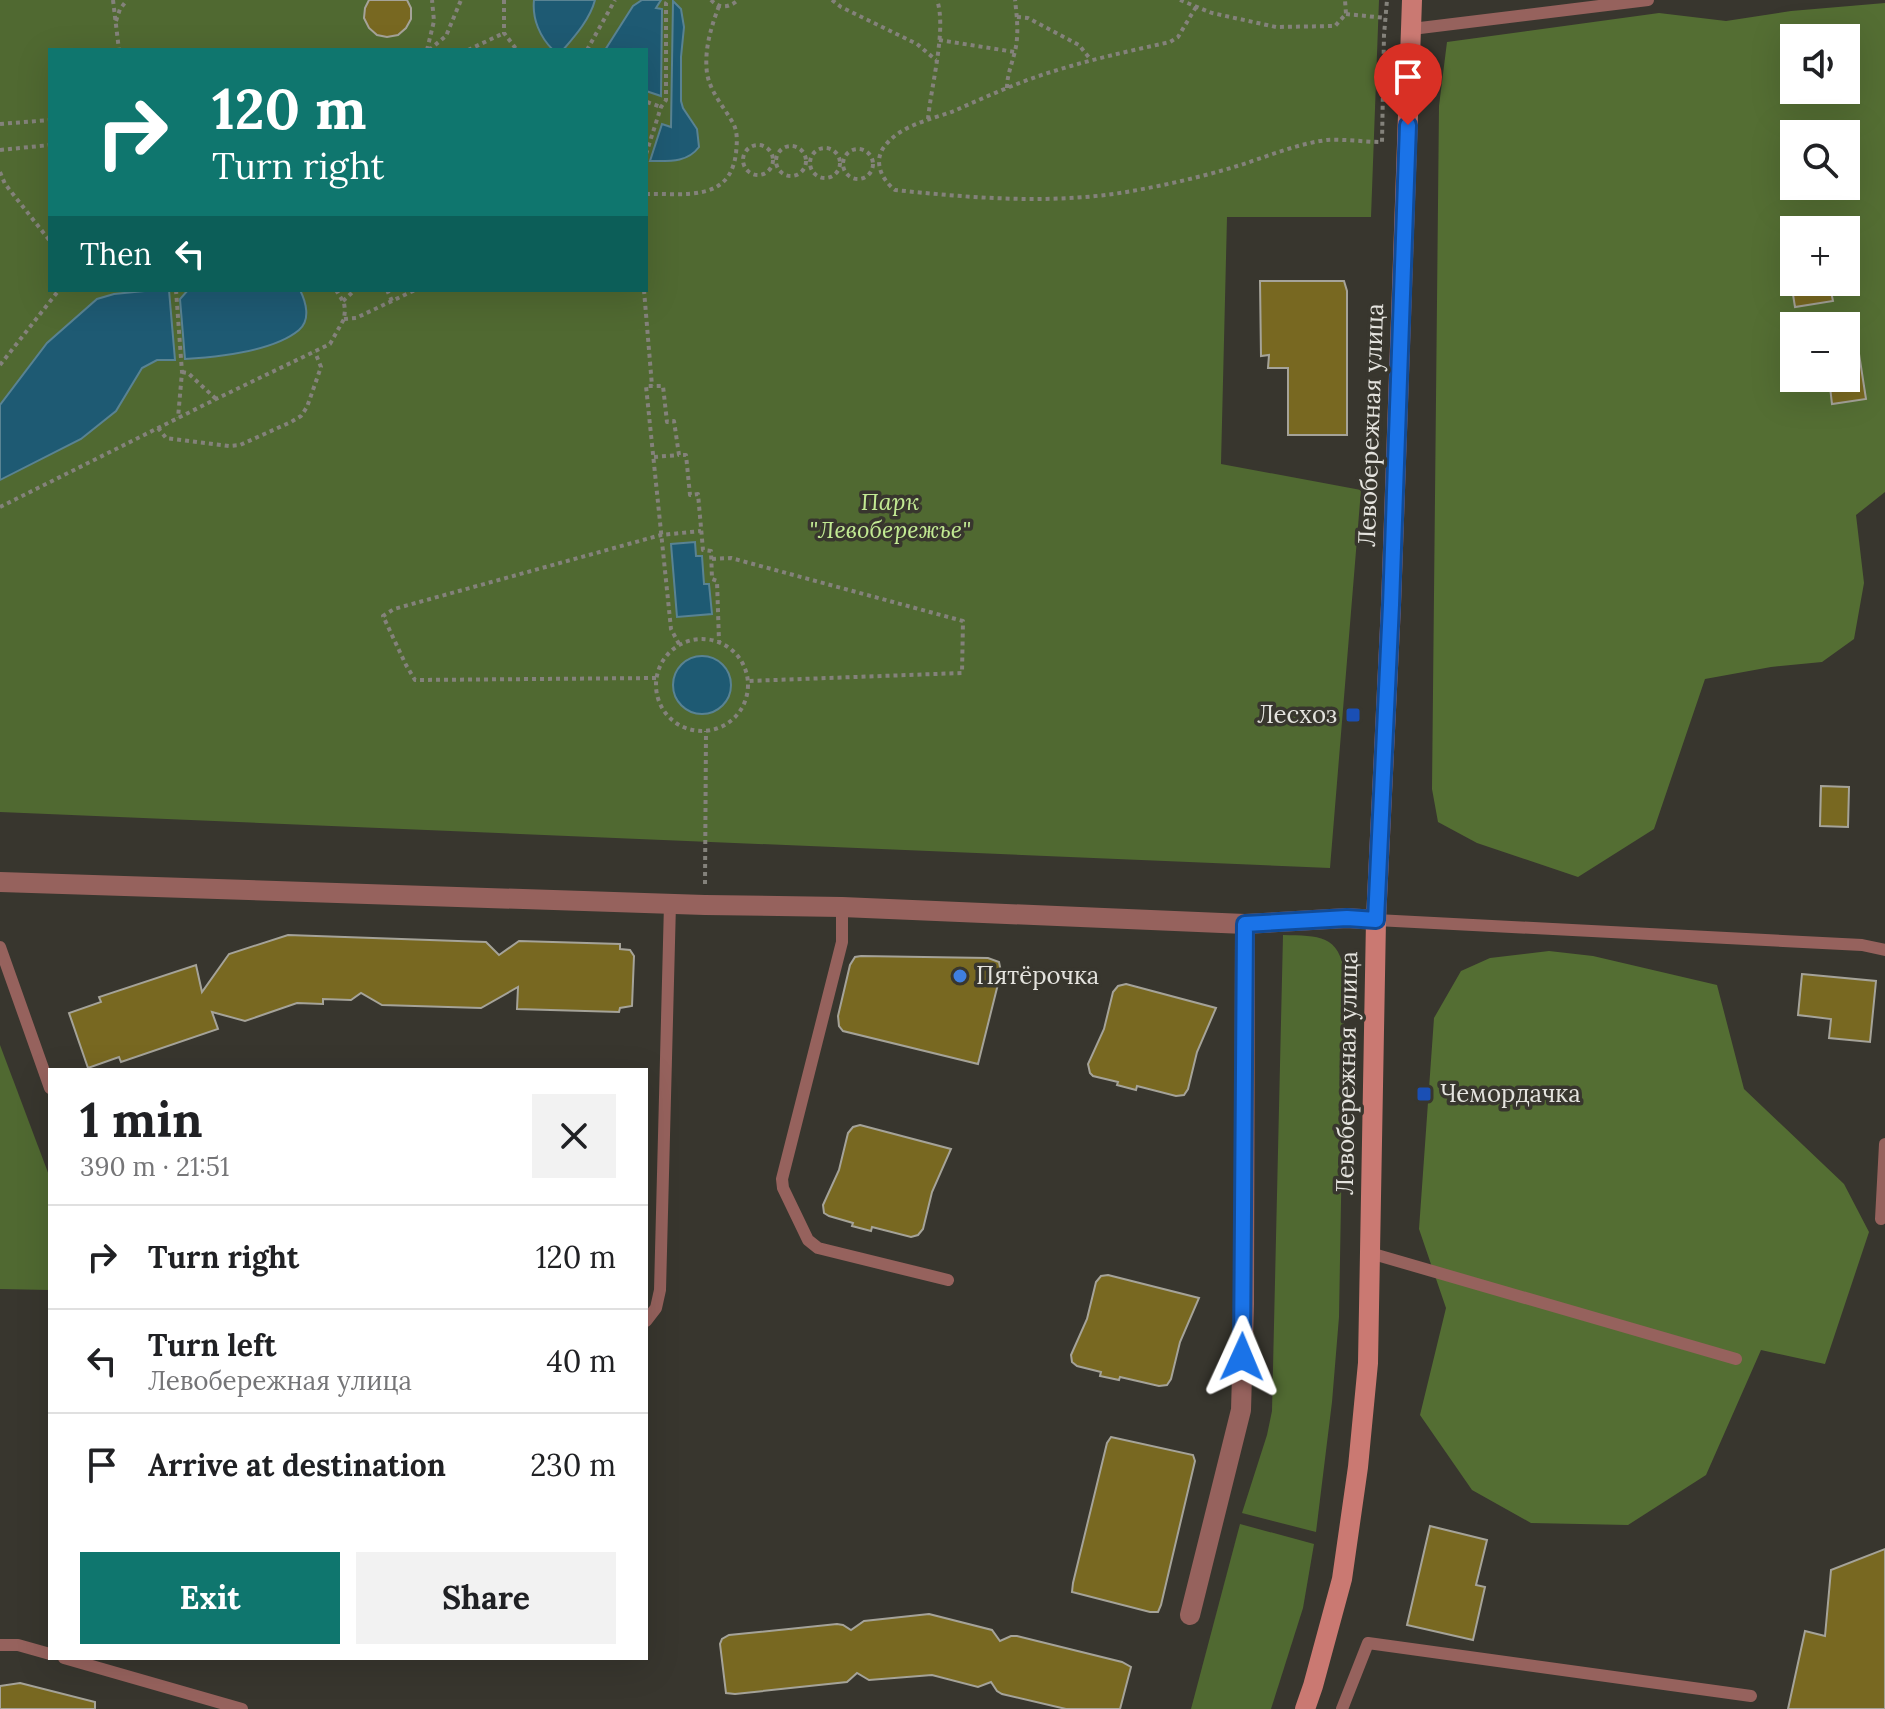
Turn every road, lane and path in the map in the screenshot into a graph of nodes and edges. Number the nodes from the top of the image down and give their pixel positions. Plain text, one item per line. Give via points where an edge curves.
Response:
1 (113, 0) edge
2 (127, 0) edge
3 (432, 0) edge
4 (461, 0) edge
5 (504, 0) edge
6 (615, 0) edge
7 (668, 0) edge
8 (711, 0) edge
9 (738, 0) edge
10 (832, 0) edge
11 (937, 0) edge
12 (1015, 0) edge
13 (1180, 0) edge
14 (1345, 0) edge
15 (1387, 0) edge
16 (1412, 0) edge
17 (1648, 0) edge
18 (719, 6) junction
19 (1196, 7) junction
20 (1346, 14) junction
21 (1017, 17) junction
22 (1386, 18) junction
23 (116, 24) junction
24 (1412, 29) junction
25 (504, 33) junction
26 (939, 40) junction
27 (119, 48) edge
28 (428, 48) edge
29 (431, 48) edge
30 (472, 48) edge
31 (515, 48) edge
32 (588, 48) edge
33 (1015, 52) junction
34 (936, 60) junction
35 (1091, 60) junction
36 (1007, 88) junction
37 (648, 102) edge
38 (661, 107) junction
39 (928, 119) junction
40 (48, 120) edge
41 (0, 124) edge
42 (48, 145) edge
43 (648, 148) edge
44 (0, 150) edge
45 (736, 157) junction
46 (742, 158) junction
47 (774, 160) junction
48 (808, 162) junction
49 (842, 164) junction
50 (877, 165) junction
51 (0, 172) edge
52 (648, 194) edge
53 (48, 238) edge
54 (57, 292) edge
55 (176, 292) edge
56 (337, 292) edge
57 (353, 292) edge
58 (388, 292) edge
59 (411, 292) edge
60 (644, 292) edge
61 (343, 301) junction
62 (392, 301) junction
63 (344, 319) junction
64 (315, 352) junction
65 (0, 365) edge
66 (182, 372) junction
67 (652, 386) junction
68 (216, 399) junction
69 (178, 418) junction
70 (158, 428) junction
71 (679, 455) junction
72 (654, 457) junction
73 (0, 507) edge
74 (701, 531) junction
75 (661, 535) junction
76 (711, 559) junction
77 (719, 641) junction
78 (679, 644) junction
79 (656, 678) junction
80 (748, 681) junction
81 (706, 731) junction
82 (0, 882) edge
83 (670, 904) junction
84 (705, 905) junction
85 (842, 907) junction
86 (1376, 920) junction
87 (1245, 924) junction
88 (0, 947) edge
89 (1885, 950) edge
90 (48, 1082) edge
91 (1885, 1144) edge
92 (1881, 1219) dead end
93 (1370, 1253) junction
94 (948, 1280) dead end
95 (648, 1318) edge
96 (1736, 1359) dead end
97 (1190, 1615) dead end
98 (0, 1645) edge
99 (48, 1653) edge
100 (71, 1660) edge
101 (1751, 1696) dead end
102 (242, 1709) edge
103 (1305, 1709) edge
104 (1342, 1709) edge

1 - 23 path
2 - 23 path
3 - 28 path
4 - 29 path via 446,36
5 - 25 path
6 - 32 path
7 - 38 path via 666,100
8 - 18 path
9 - 18 path
10 - 34 path via 917,44
11 - 26 path
12 - 21 path
13 - 19 path
14 - 20 path
15 - 22 path
16 - 24 main road, Левобережная улица
17 - 24 lane
18 - 45 path via 709,38 707,75 735,125
19 - 20 path via 1276,27 1335,26
19 - 35 path via 1170,42
20 - 22 path
21 - 33 path
21 - 35 path via 1079,45
22 - 50 path via 1382,142 1301,145 1229,169 1086,197 895,190
23 - 27 path
24 - 86 main road, Левобережная улица
25 - 30 path
25 - 31 path
26 - 33 path
26 - 34 path
33 - 36 path
34 - 39 path
35 - 36 path
36 - 39 path
37 - 38 path
38 - 43 path
39 - 50 path via 892,139
40 - 41 path
42 - 44 path
45 - 46 path
45 - 52 path via 726,181 717,188
46 - 47 path via 756,144 768,148
46 - 47 path via 747,171 760,175
47 - 48 path via 787,176 800,174
47 - 48 path via 782,148 796,146
48 - 49 path via 821,178 834,175
48 - 49 path via 816,150 829,148
49 - 50 path via 854,179 868,177
49 - 50 path via 849,152 863,149
51 - 53 path
54 - 65 path
55 - 66 path
56 - 61 path
57 - 61 path
58 - 62 path
59 - 62 path
60 - 67 path
61 - 63 path
62 - 63 path
63 - 64 path via 330,344
64 - 68 path
64 - 70 path via 321,367 307,407 291,422 229,446 166,438
66 - 68 path
66 - 69 path
67 - 71 path via 663,386 667,422 674,421
67 - 72 path via 646,386
68 - 69 path
69 - 70 path
70 - 73 path
71 - 72 path
71 - 74 path via 686,455 690,495 698,494
72 - 75 path
74 - 75 path
74 - 76 path via 703,550 711,551
75 - 78 path via 671,629
75 - 79 path via 383,616 415,680
76 - 77 path
76 - 80 path via 731,558 963,621 962,673
77 - 78 path via 699,638
77 - 80 path via 736,653
78 - 79 path via 664,659
79 - 81 path via 658,699 669,716 686,728
80 - 81 path via 741,710 726,725
81 - 84 path
82 - 83 street
83 - 84 street
83 - 95 lane via 660,1290
84 - 85 street
85 - 87 street
85 - 94 lane via 842,942 783,1188 808,1240 818,1248
86 - 87 street
86 - 89 lane
86 - 93 main road, Левобережная улица
87 - 97 street via 1241,1410
88 - 90 lane
91 - 92 lane
93 - 96 lane
93 - 103 main road, Левобережная улица via 1368,1363 1358,1467 1342,1579
98 - 99 lane
100 - 102 lane
101 - 104 lane via 1368,1643

